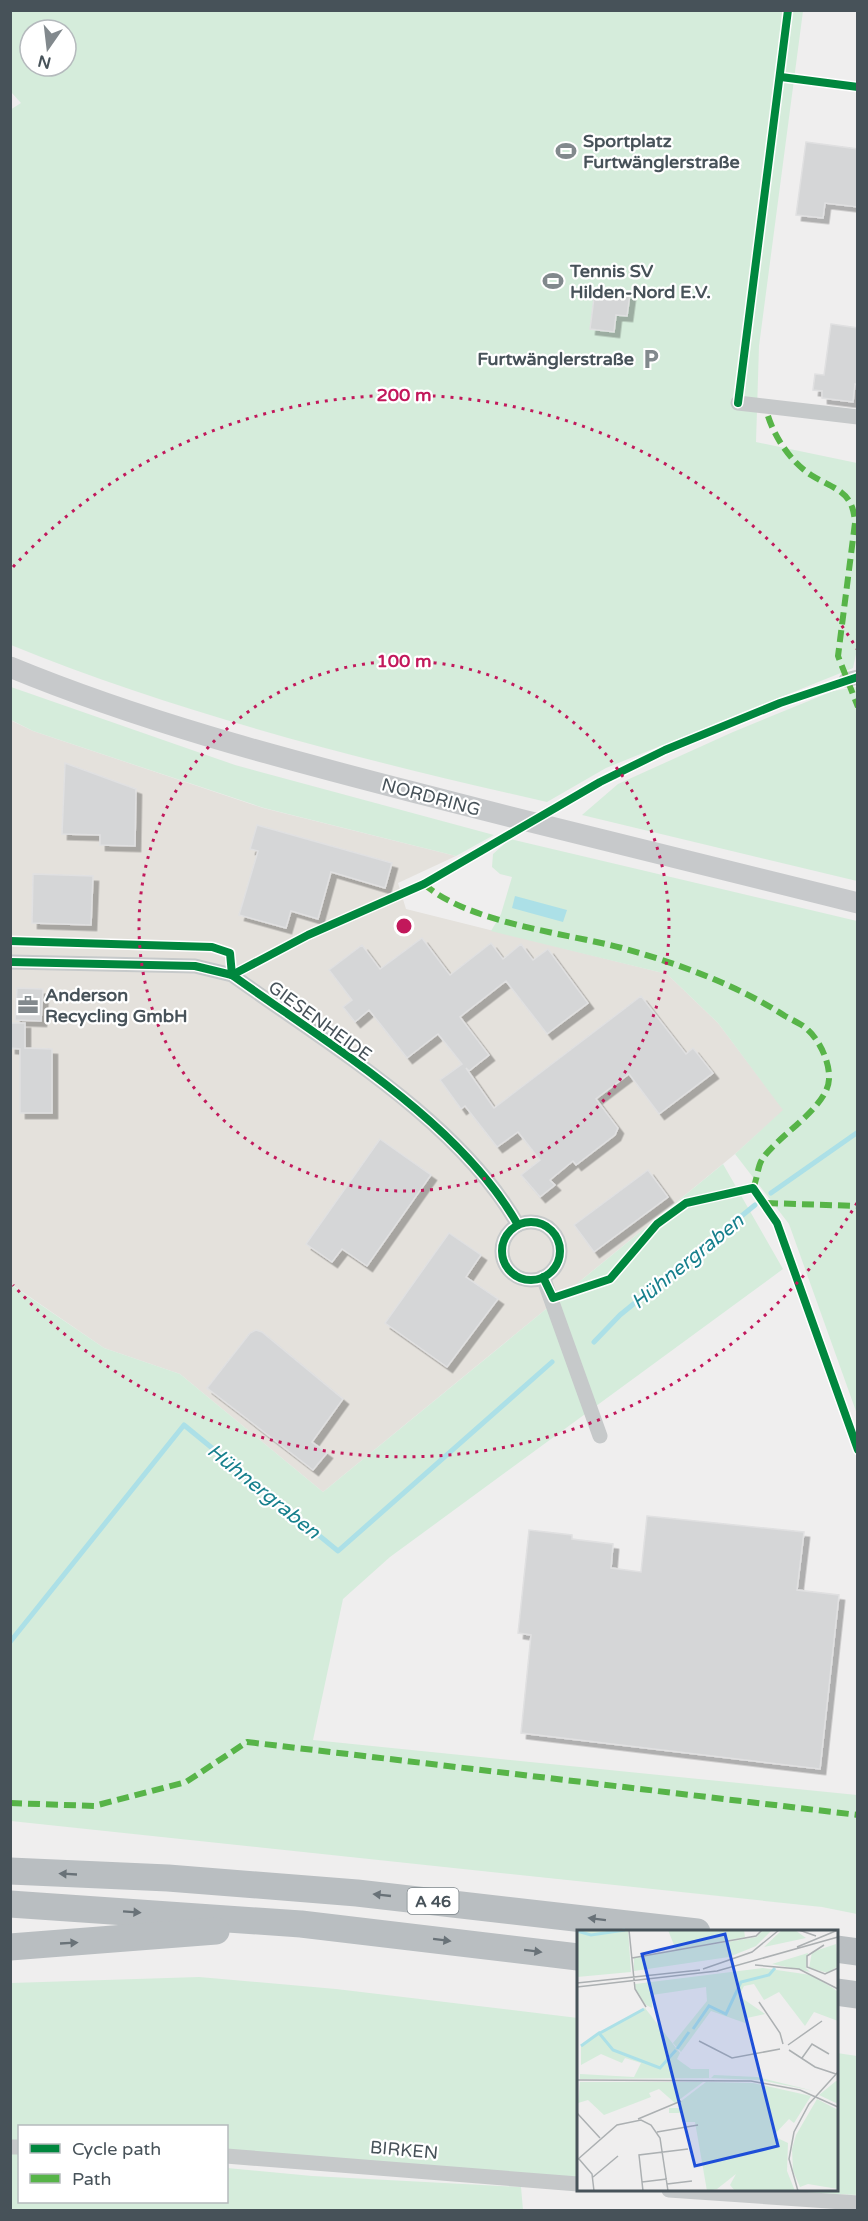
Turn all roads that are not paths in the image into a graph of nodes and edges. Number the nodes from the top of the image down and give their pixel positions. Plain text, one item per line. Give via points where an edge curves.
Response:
1 (738, 403) dead end
2 (858, 417) edge
3 (10, 667) edge
4 (858, 903) edge
5 (10, 962) edge
6 (518, 1225) junction
7 (543, 1277) junction
8 (600, 1436) dead end
9 (10, 1871) edge
10 (10, 1904) edge
11 (301, 1924) junction
12 (679, 1930) edge
13 (10, 1947) edge
14 (838, 1949) edge
15 (858, 1952) edge
16 (577, 1957) edge
17 (838, 1992) edge
18 (858, 1995) edge
19 (228, 2156) edge
20 (577, 2184) edge
21 (684, 2191) edge
22 (858, 2203) edge

1 - 2 street
3 - 4 main road, NORDRING via 105,703 262,753
5 - 6 street, GIESENHEIDE via 195,966 232,975 429,1120 501,1195
6 - 7 street via 510,1231 502,1249 508,1268 524,1279
6 - 7 street via 536,1223 552,1231 557,1239 560,1247 556,1265
7 - 8 street
12 -> 9 highway, A 46 via 357,1893 168,1878
10 -> 11 highway, A 46
13 -> 11 highway
11 -> 16 highway, A 46
14 - 15 highway
17 - 18 highway
19 - 20 street, BIRKEN
21 - 22 street

